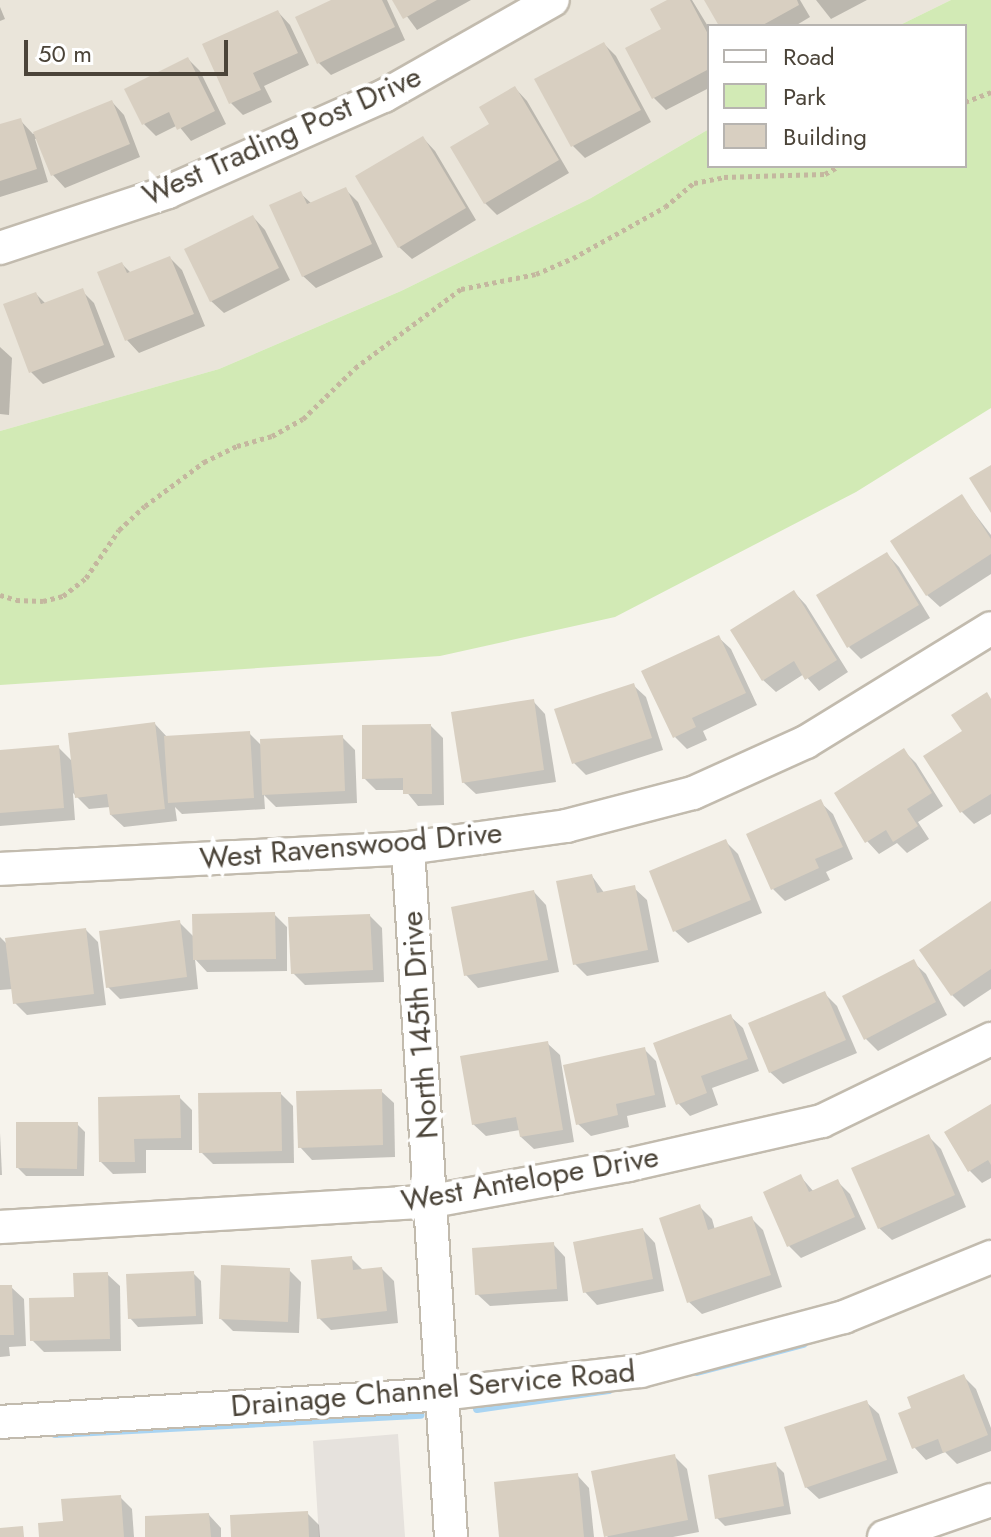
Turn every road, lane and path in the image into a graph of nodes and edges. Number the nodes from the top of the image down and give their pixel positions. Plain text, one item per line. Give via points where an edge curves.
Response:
1 (553, 0) edge
2 (991, 92) edge
3 (967, 101) edge
4 (836, 168) edge
5 (0, 248) edge
6 (0, 595) edge
7 (991, 628) edge
8 (408, 848) junction
9 (0, 869) edge
10 (991, 1039) edge
11 (432, 1201) junction
12 (0, 1227) edge
13 (991, 1257) edge
14 (441, 1394) junction
15 (0, 1422) edge
16 (991, 1500) edge
17 (451, 1537) edge
18 (884, 1537) edge

1 - 5 street, West Trading Post Drive via 384,96 168,192
2 - 3 path
4 - 6 path via 825,174 694,183 665,207 573,258 536,274 461,289 355,368 303,419 204,462 145,506 119,530 86,578 63,596 43,601
7 - 8 street, West Ravenswood Drive via 806,742 693,793 566,826
8 - 9 street, West Ravenswood Drive
8 - 11 street, North 145th Drive
10 - 11 street, West Antelope Drive via 822,1121 628,1165
11 - 12 street, West Antelope Drive
11 - 14 street, North 145th Drive
13 - 14 street, Drainage Channel Service Road via 844,1317 641,1371
14 - 15 street, Drainage Channel Service Road
14 - 17 street, North 145th Drive
16 - 18 street

